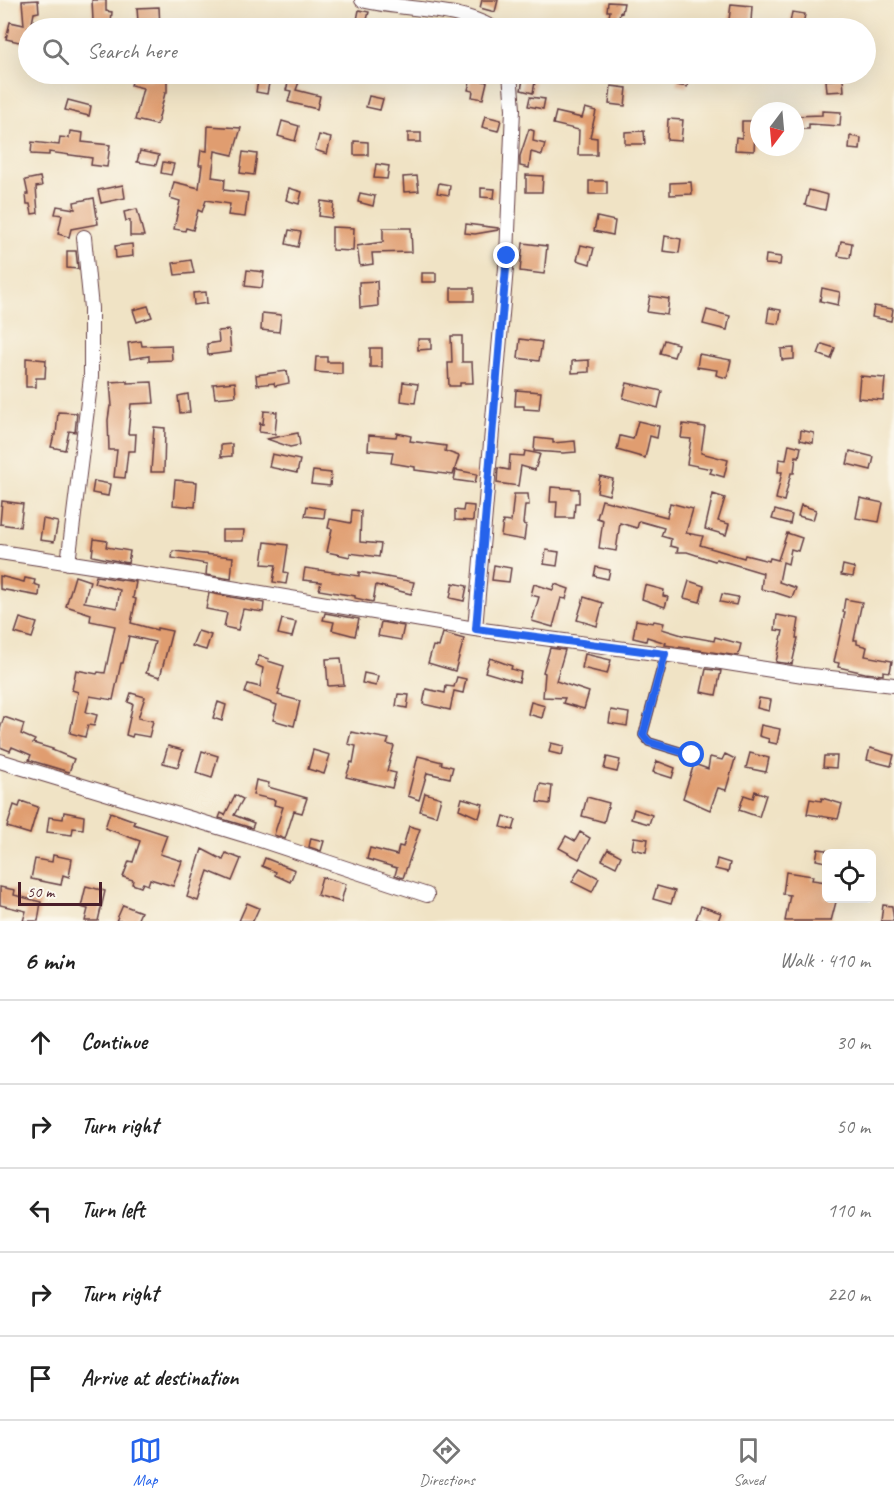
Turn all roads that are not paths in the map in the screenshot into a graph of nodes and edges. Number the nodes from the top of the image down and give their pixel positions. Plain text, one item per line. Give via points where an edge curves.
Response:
1 (362, 0) edge
2 (469, 18) edge
3 (511, 84) edge
4 (84, 237) dead end
5 (0, 552) edge
6 (68, 563) junction
7 (476, 629) junction
8 (665, 654) junction
9 (894, 685) edge
10 (692, 755) dead end
11 (0, 761) edge
12 (427, 895) dead end

1 - 2 street
3 - 7 street via 507,256
4 - 6 street via 91,308 91,377
5 - 6 street
6 - 7 street
7 - 8 street
8 - 9 street
8 - 10 lane via 643,735 649,742
11 - 12 street

